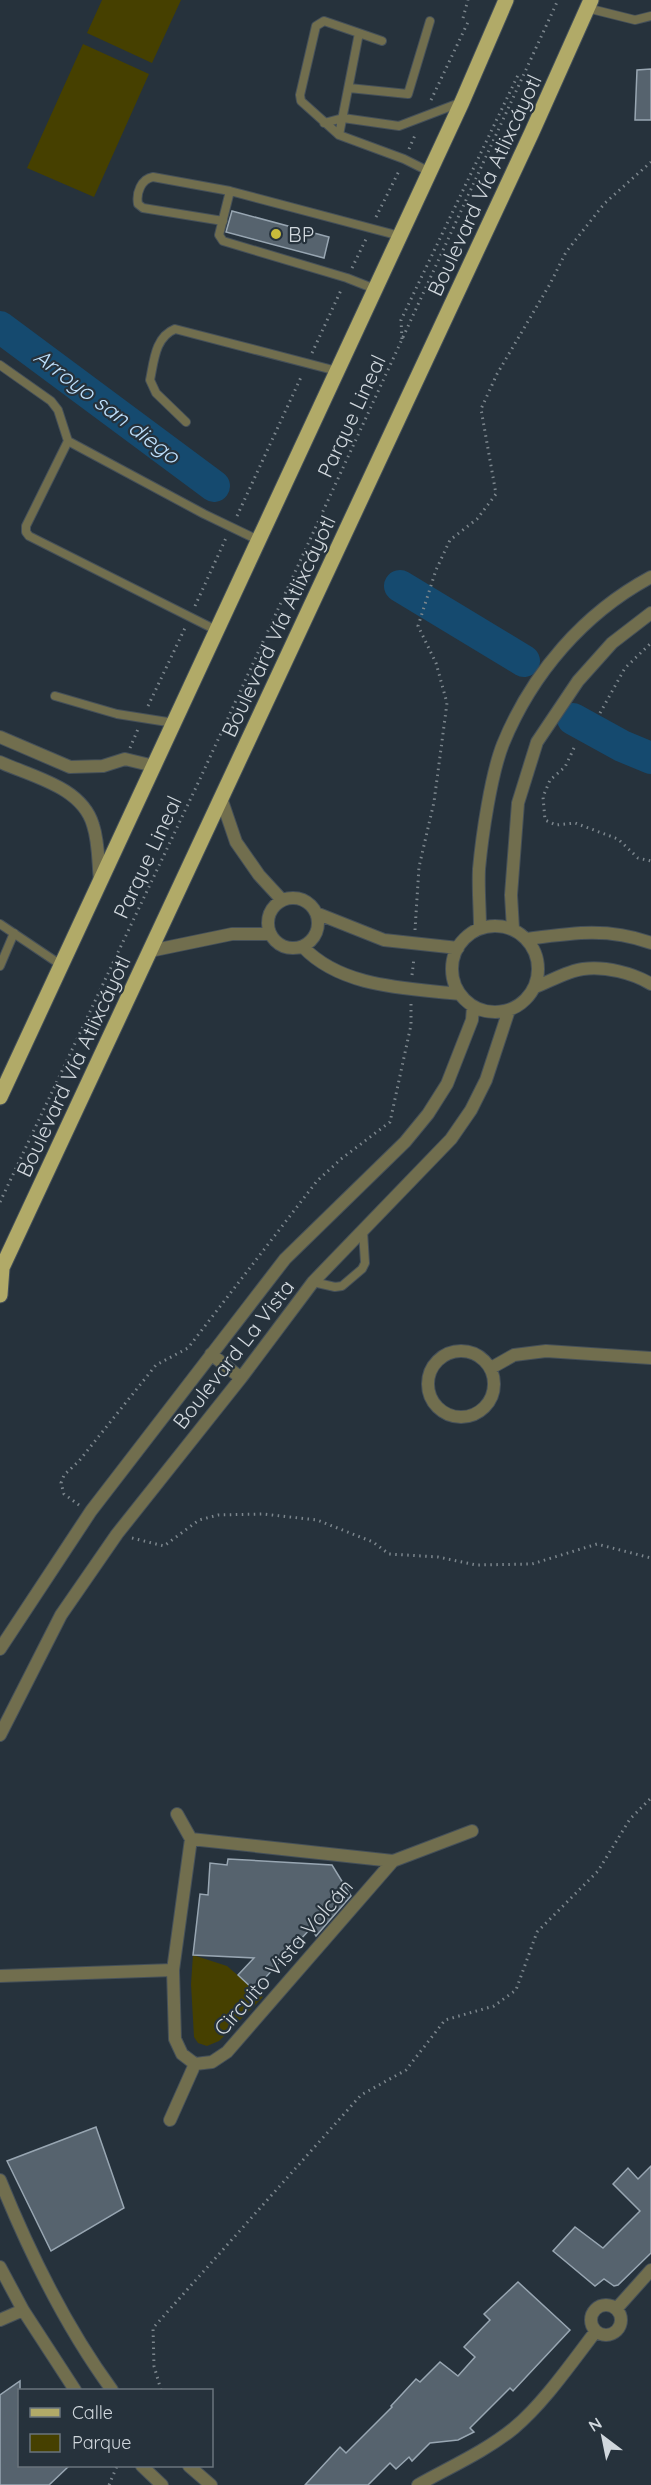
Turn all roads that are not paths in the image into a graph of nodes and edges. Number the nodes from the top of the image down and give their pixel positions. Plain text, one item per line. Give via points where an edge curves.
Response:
1 (506, 0) edge
2 (589, 4) edge
3 (651, 16) edge
4 (430, 21) dead end
5 (359, 33) junction
6 (382, 41) dead end
7 (349, 88) junction
8 (462, 102) junction
9 (343, 118) junction
10 (324, 123) junction
11 (339, 135) junction
12 (430, 172) junction
13 (230, 191) junction
14 (223, 221) junction
15 (399, 236) junction
16 (375, 289) junction
17 (0, 365) edge
18 (337, 371) junction
19 (186, 422) dead end
20 (68, 441) junction
21 (258, 540) junction
22 (651, 577) edge
23 (651, 613) edge
24 (216, 630) junction
25 (55, 696) dead end
26 (174, 723) junction
27 (0, 737) edge
28 (0, 762) edge
29 (153, 766) junction
30 (221, 798) junction
31 (100, 881) junction
32 (282, 900) junction
33 (316, 913) junction
34 (0, 924) edge
35 (480, 928) junction
36 (513, 929) junction
37 (14, 933) junction
38 (269, 934) junction
39 (527, 939) junction
40 (651, 944) edge
41 (303, 947) junction
42 (458, 948) junction
43 (150, 951) junction
44 (61, 965) junction
45 (0, 966) edge
46 (651, 984) edge
47 (535, 987) junction
48 (460, 994) junction
49 (473, 1007) junction
50 (509, 1010) junction
51 (0, 1097) edge
52 (363, 1231) junction
53 (1, 1270) edge
54 (313, 1282) junction
55 (0, 1295) edge
56 (212, 1354) junction
57 (651, 1358) edge
58 (491, 1368) junction
59 (241, 1378) junction
60 (0, 1648) edge
61 (0, 1735) edge
62 (177, 1814) dead end
63 (472, 1831) dead end
64 (192, 1839) junction
65 (393, 1861) junction
66 (173, 1970) junction
67 (0, 1976) edge
68 (195, 2064) junction
69 (170, 2120) dead end
70 (0, 2180) edge
71 (0, 2267) edge
72 (651, 2270) edge
73 (616, 2308) junction
74 (23, 2310) junction
75 (0, 2320) edge
76 (596, 2331) junction
77 (74, 2389) edge
78 (111, 2389) edge
79 (143, 2467) edge
80 (190, 2467) edge
81 (162, 2485) edge
82 (212, 2485) edge
83 (418, 2485) edge

1 - 8 main road
2 - 3 lane via 635,20
2 - 30 main road, Boulevard Vía Atlixcáyotl
4 - 7 lane via 408,94
5 - 6 lane
5 - 7 lane
5 - 10 lane via 324,21 316,26 300,95 301,101
7 - 9 lane
8 - 9 lane via 399,126
8 - 12 main road
9 - 10 lane
9 - 11 lane
10 - 11 lane
11 - 12 lane
12 - 15 main road
13 - 14 lane
13 - 14 lane via 153,177 142,183 137,199 143,208
13 - 15 lane
14 - 16 lane via 219,235 223,241
15 - 16 main road
16 - 18 main road
17 - 20 lane via 51,401
18 - 19 lane via 175,329 166,332 159,340 150,380 156,393
18 - 21 main road
20 - 21 lane
20 - 24 lane via 26,526 29,536
21 - 24 main road
22 - 35 street via 632,587 577,632 547,665 502,746 479,870
23 - 36 street via 612,643 578,681 537,742 518,803 511,895
24 - 26 main road
25 - 26 lane via 142,719
26 - 29 main road
27 - 29 street via 70,767 103,766 125,759
28 - 31 street via 80,801 94,827
29 - 31 main road
30 - 32 street via 236,842
30 - 43 main road, Boulevard Vía Atlixcáyotl
31 - 44 main road
32 - 33 street via 302,899
32 - 38 street via 269,914
33 - 41 street via 317,933
33 - 42 street via 384,940
34 - 37 lane
35 - 36 street
35 - 42 street
36 - 39 street
37 - 44 lane
37 - 45 lane
38 - 41 street via 284,948
38 - 43 street via 232,934
39 - 40 street via 592,932 626,934
39 - 47 street via 536,954 539,971
41 - 48 street via 317,961 370,983
42 - 48 street via 452,963 453,980
43 - 53 main road, Boulevard Vía Atlixcáyotl
44 - 51 main road
46 - 47 street via 620,972 582,969
47 - 50 street via 524,1002
48 - 49 street
49 - 50 street via 490,1012
49 - 56 street, Boulevard La Vista via 472,1020 447,1084 428,1114 405,1142 285,1258
50 - 52 street, Boulevard La Vista via 486,1080 471,1110 451,1139
52 - 54 street, Boulevard La Vista
52 - 54 lane via 362,1269 342,1286
53 - 55 main road, Boulevard Vía Atlixcáyotl
54 - 59 street, Boulevard La Vista
56 - 59 street
56 - 60 street, Boulevard La Vista via 91,1511
57 - 58 street via 546,1351 514,1355
58 - 58 street via 473,1353 449,1352 436,1361 428,1376 428,1392 436,1406 449,1415 465,1417 480,1411 491,1399 495,1383
59 - 61 street, Boulevard La Vista via 86,1577 61,1615
62 - 64 street
63 - 65 street, Circuito Vista Volcán
64 - 65 street, Circuito Vista Volcán
64 - 66 street
65 - 68 street, Circuito Vista Volcán via 227,2052 212,2062
66 - 67 street
66 - 68 street via 175,2039 182,2054
68 - 69 street
70 - 78 street via 63,2314
71 - 74 street
72 - 73 street
73 - 76 street via 601,2305 594,2309 591,2325
73 - 76 street via 621,2315 618,2330 603,2335
74 - 75 street
74 - 77 street
76 - 83 street via 515,2427
79 - 81 street
80 - 82 street

